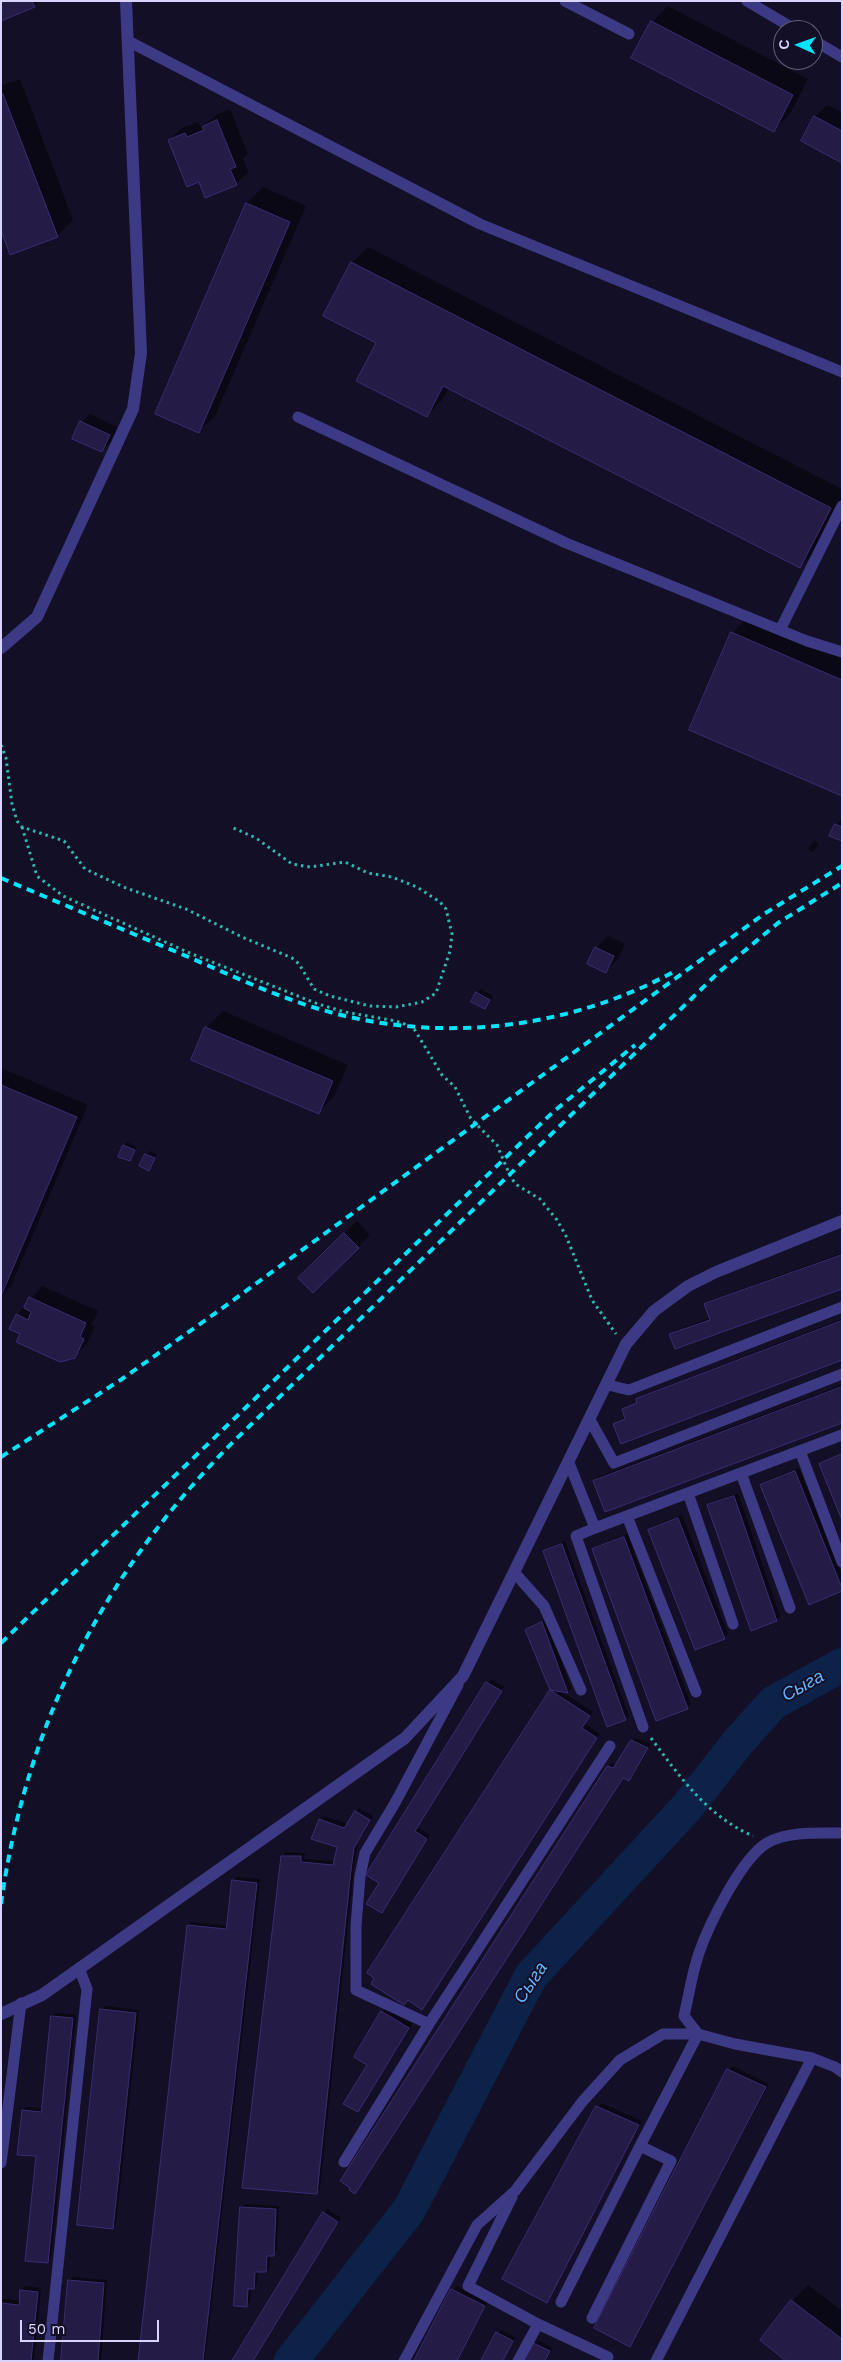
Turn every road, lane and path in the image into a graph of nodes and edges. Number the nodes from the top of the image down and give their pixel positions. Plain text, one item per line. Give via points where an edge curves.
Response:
1 (126, 1) edge
2 (565, 1) edge
3 (747, 1) edge
4 (779, 20) edge
5 (629, 34) dead end
6 (128, 41) junction
7 (823, 44) edge
8 (840, 51) edge
9 (842, 372) edge
10 (298, 416) dead end
11 (842, 506) edge
12 (780, 630) junction
13 (1, 648) edge
14 (842, 652) edge
15 (1, 745) edge
16 (22, 827) junction
17 (231, 827) dead end
18 (842, 1221) edge
19 (842, 1306) edge
20 (626, 1344) junction
21 (842, 1374) edge
22 (608, 1385) junction
23 (590, 1420) junction
24 (842, 1436) edge
25 (800, 1451) junction
26 (569, 1463) junction
27 (741, 1473) junction
28 (688, 1493) junction
29 (627, 1516) junction
30 (595, 1528) junction
31 (842, 1562) edge
32 (514, 1572) junction
33 (790, 1608) dead end
34 (733, 1624) dead end
35 (463, 1676) junction
36 (581, 1690) dead end
37 (696, 1692) dead end
38 (643, 1727) joint
39 (610, 1746) dead end
40 (842, 1833) edge
41 (767, 1843) junction
42 (79, 1968) junction
43 (21, 2003) junction
44 (1, 2014) edge
45 (429, 2024) junction
46 (698, 2034) junction
47 (812, 2058) junction
48 (842, 2072) edge
49 (640, 2146) junction
50 (1, 2162) edge
51 (344, 2162) dead end
52 (515, 2191) junction
53 (561, 2302) dead end
54 (592, 2318) dead end
55 (538, 2324) junction
56 (609, 2359) edge
57 (48, 2361) edge
58 (404, 2361) edge
59 (518, 2361) edge
60 (656, 2361) edge

1 - 6 street
2 - 5 lane
3 - 4 lane
6 - 9 lane via 480,224
6 - 13 street via 141,353 133,409 37,617
7 - 8 lane
10 - 12 lane via 566,543
11 - 12 lane
12 - 14 lane
15 - 16 path via 16,822
16 - 17 path via 64,841 84,869 186,909 292,958 321,993 370,1006 396,1007 422,1002 436,993 450,951 452,934 446,909 440,902 417,887 392,877 368,873 345,862 310,867 292,864 256,838
16 - 20 path via 38,876 63,896 192,954 318,1004 396,1020 413,1027 442,1075 455,1087 471,1119 492,1137 516,1185 540,1199 557,1220 592,1300 612,1330
18 - 20 street via 688,1286 654,1311
19 - 22 lane via 629,1390
20 - 22 street
21 - 23 lane via 614,1463
22 - 23 street
23 - 26 street
24 - 25 lane
25 - 27 lane
25 - 31 lane
26 - 30 lane
26 - 32 street
27 - 28 lane
27 - 33 lane
28 - 29 lane
28 - 34 lane
29 - 30 lane
29 - 37 lane
30 - 38 lane via 576,1536
32 - 35 street
32 - 36 lane via 544,1606
35 - 42 street via 405,1738
35 - 45 lane via 365,1853 360,1876 356,1990
38 - 41 path via 686,1786 713,1813 733,1828
39 - 45 lane
40 - 41 lane via 802,1832
41 - 46 lane via 752,1857 731,1886 699,1952 684,2016
42 - 43 street via 42,1994
42 - 57 lane via 87,1989
43 - 44 street
43 - 50 lane
45 - 51 lane
46 - 47 lane
46 - 49 lane
46 - 52 lane via 663,2034 620,2060 582,2102
47 - 48 lane
47 - 60 lane
49 - 53 lane
49 - 54 lane via 672,2161
52 - 55 lane via 468,2286
52 - 58 lane via 476,2225
55 - 56 lane
55 - 59 lane

